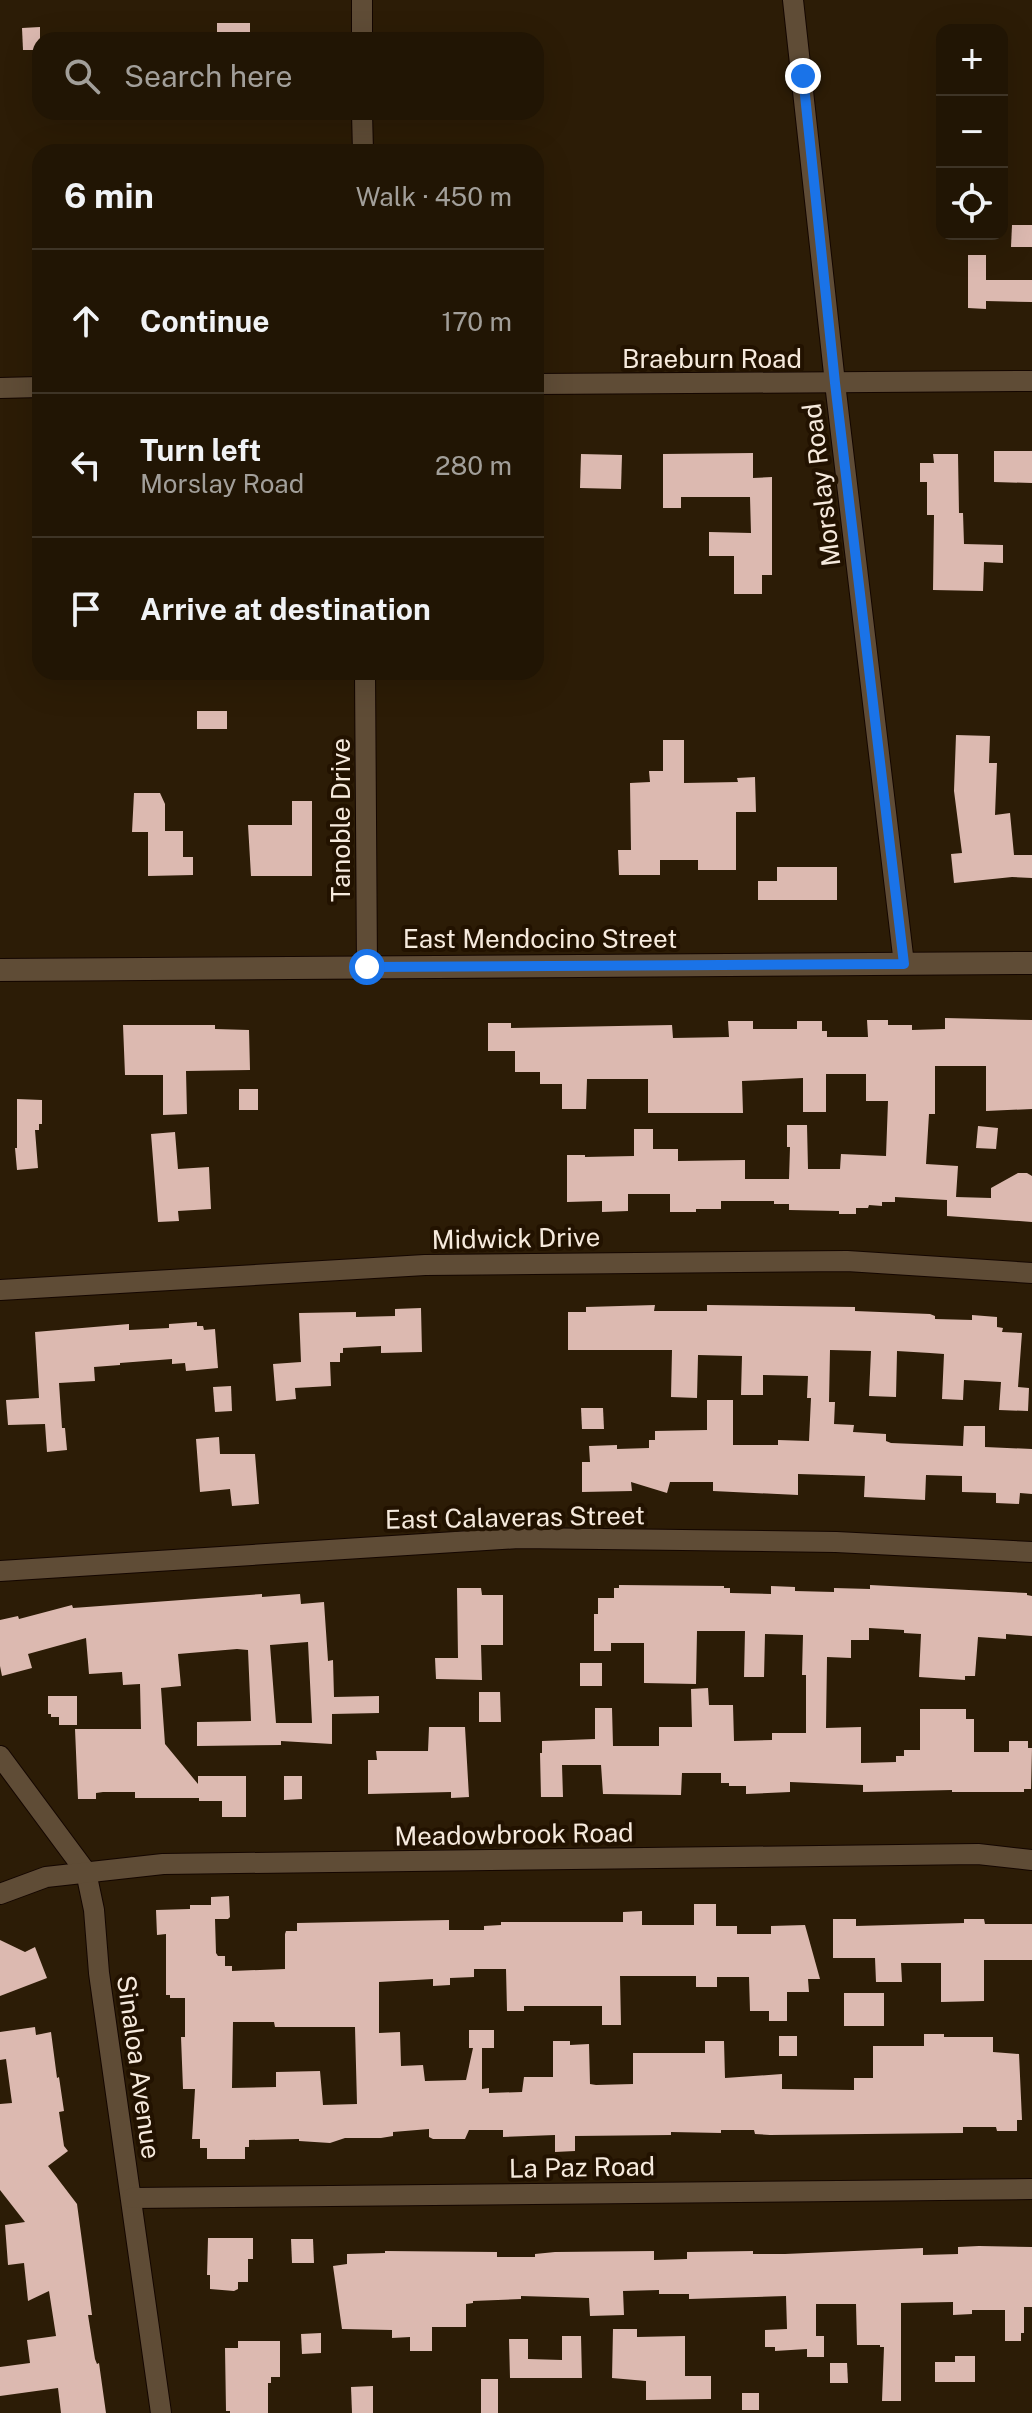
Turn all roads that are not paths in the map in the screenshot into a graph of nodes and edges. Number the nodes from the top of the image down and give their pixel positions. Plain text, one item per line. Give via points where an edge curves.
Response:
1 (362, 0) edge
2 (793, 0) edge
3 (362, 32) edge
4 (362, 120) edge
5 (363, 144) edge
6 (1032, 381) edge
7 (835, 383) junction
8 (544, 384) edge
9 (32, 387) edge
10 (0, 388) edge
11 (365, 680) edge
12 (1032, 963) edge
13 (904, 964) junction
14 (367, 967) junction
15 (0, 970) edge
16 (1032, 1273) edge
17 (0, 1290) edge
18 (1032, 1552) edge
19 (0, 1571) edge
20 (0, 1756) edge
21 (1032, 1860) edge
22 (86, 1872) junction
23 (0, 1894) edge
24 (1032, 2189) edge
25 (132, 2198) junction
26 (161, 2413) edge

1 - 3 street
2 - 7 street, Morslay Road
4 - 5 street
6 - 7 street, Braeburn Road
7 - 8 street, Braeburn Road
7 - 13 street, Morslay Road
9 - 10 street
11 - 14 street, Tanoble Drive
12 - 13 street, East Mendocino Street
13 - 14 street, East Mendocino Street
14 - 15 street, East Mendocino Street
16 - 17 street, Midwick Drive via 847,1261 425,1265
18 - 19 street, East Calaveras Street via 836,1542 519,1538
20 - 22 street, Sinaloa Avenue
21 - 22 street, Meadowbrook Road via 978,1854 163,1864
22 - 23 street, Meadowbrook Road via 46,1877
22 - 25 street, Sinaloa Avenue
24 - 25 street, La Paz Road
25 - 26 street, Sinaloa Avenue

